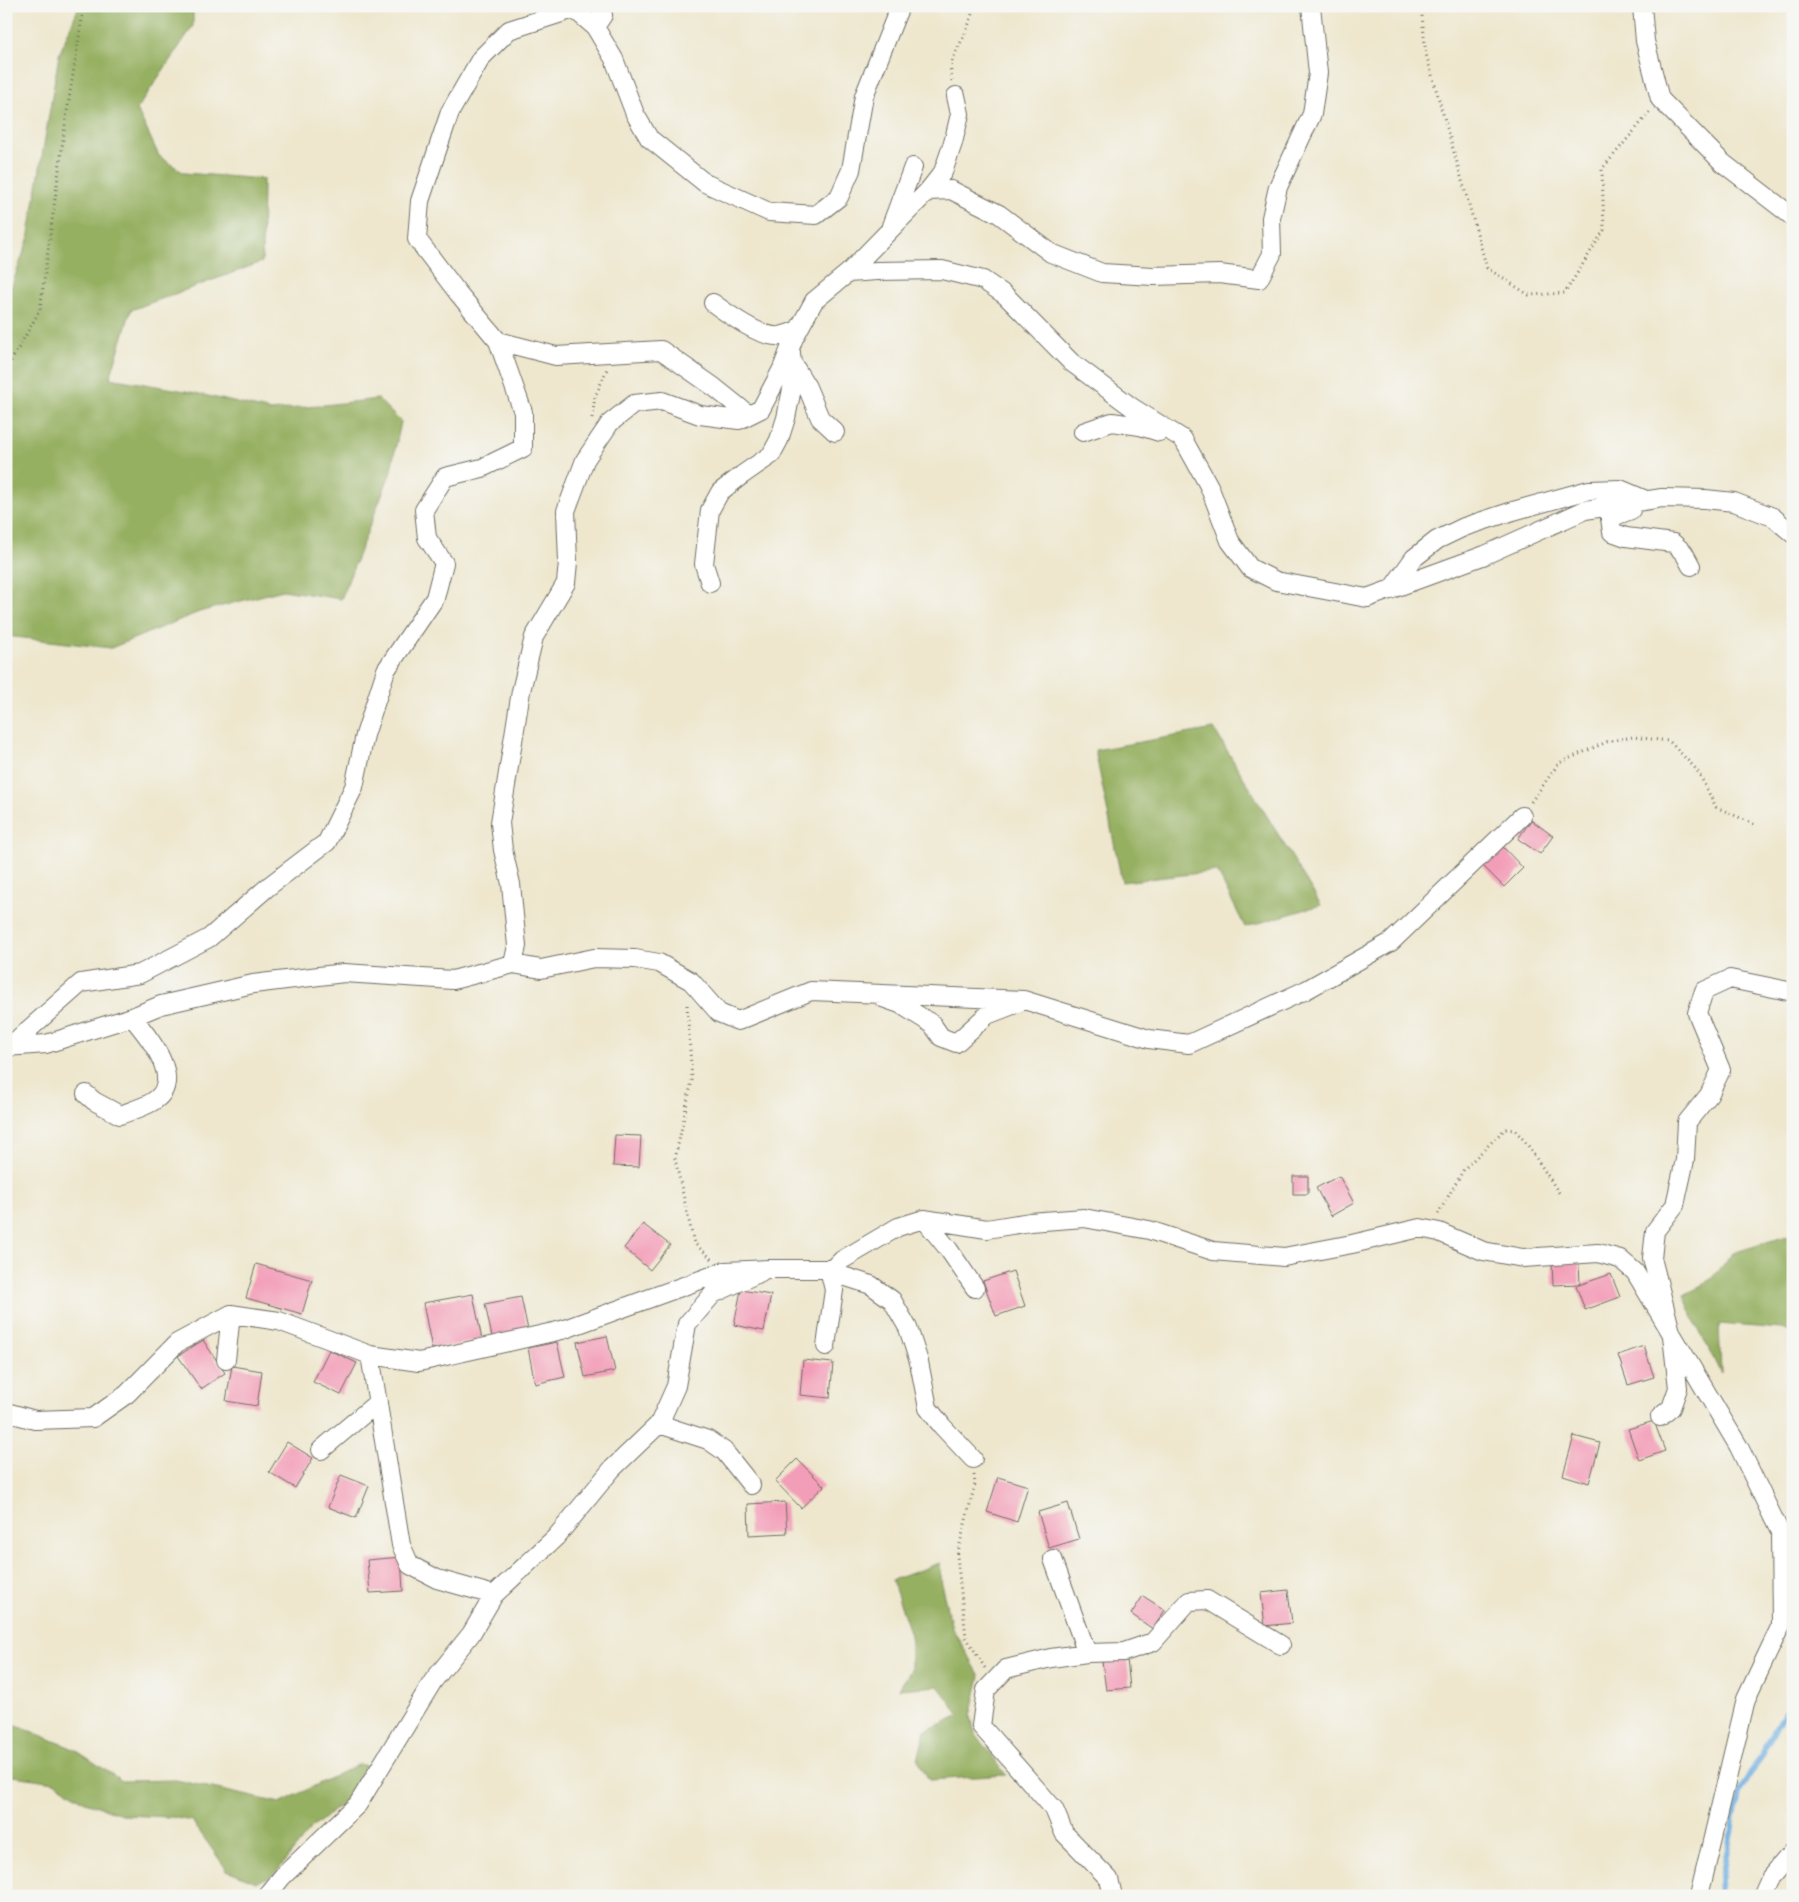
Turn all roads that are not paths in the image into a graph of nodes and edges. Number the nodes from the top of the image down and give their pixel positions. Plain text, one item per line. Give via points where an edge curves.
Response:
1 (600, 6) edge
2 (900, 6) edge
3 (1311, 6) edge
4 (1642, 6) edge
5 (595, 27) junction
6 (956, 96) road end
7 (913, 167) dead end
8 (928, 191) junction
9 (1793, 217) edge
10 (888, 233) junction
11 (848, 273) junction
12 (713, 303) dead end
13 (498, 341) junction
14 (793, 346) junction
15 (749, 415) junction
16 (835, 432) dead end
17 (1083, 432) dead end
18 (1183, 439) junction
19 (1654, 499) junction
20 (1793, 534) edge
21 (1691, 566) dead end
22 (710, 584) dead end
23 (1391, 590) junction
24 (1522, 816) road end
25 (513, 964) junction
26 (1793, 992) edge
27 (868, 993) junction
28 (1024, 1000) junction
29 (132, 1017) junction
30 (8, 1046) edge
31 (86, 1094) dead end
32 (924, 1219) junction
33 (770, 1269) junction
34 (831, 1269) junction
35 (975, 1288) dead end
36 (231, 1314) junction
37 (1672, 1336) junction
38 (826, 1346) dead end
39 (370, 1355) junction
40 (226, 1360) dead end
41 (378, 1402) junction
42 (6, 1412) edge
43 (1660, 1417) dead end
44 (659, 1424) junction
45 (320, 1450) dead end
46 (973, 1459) road end
47 (751, 1485) dead end
48 (1053, 1559) dead end
49 (494, 1595) junction
50 (1281, 1645) dead end
51 (1087, 1653) junction
52 (1793, 1852) edge
53 (267, 1896) edge
54 (1112, 1896) edge
55 (1698, 1896) edge
56 (1762, 1896) edge

1 - 5 street via 603,15
2 - 5 street via 864,96 851,170 839,197 816,215 769,212 705,183 649,138 635,114 614,59
3 - 8 street via 1318,72 1312,114 1278,187 1271,218 1272,254 1259,278 1220,274 1154,276 1102,273 1051,253 999,214 952,190
4 - 9 street via 1645,41 1660,99 1723,163
5 - 13 street via 574,10 508,30 481,58 450,112 420,201 417,240
6 - 8 street via 960,114 953,143 943,172
7 - 10 street
8 - 10 street
10 - 11 street
11 - 14 street via 814,300
11 - 18 street via 942,270 983,280 1004,295 1071,362 1133,408
12 - 14 street via 763,334 778,336
13 - 15 street via 556,356 661,350
13 - 30 street via 523,412 524,448 482,468 445,477 424,510 427,538 444,563 435,598 386,670 364,734 354,787 328,842 269,886 209,938 140,974 80,983
14 - 15 street via 761,409
14 - 16 street via 820,418
14 - 22 street via 792,384 779,440 771,455 720,492 710,510 704,564
15 - 25 street via 739,420 700,415 662,401 634,404 610,423 586,460 566,511 566,583 534,637 521,690 500,823 517,946
17 - 18 street via 1112,422 1140,426
18 - 23 street via 1209,486 1230,541 1250,568 1276,581 1367,598
19 - 20 street via 1705,498 1734,502 1773,517
19 - 21 street via 1610,518 1612,532 1673,543
19 - 23 street via 1585,510 1485,555
19 - 23 street via 1620,489 1589,490 1464,527 1437,540 1414,558
24 - 28 street via 1391,942 1306,990 1189,1044 1148,1039
25 - 27 street via 541,968 594,958 659,963 691,982 719,1013 738,1021 811,991
25 - 29 street via 453,980 344,973 253,984 160,1005
26 - 37 street via 1730,979 1704,991 1697,1013 1721,1070 1709,1095 1687,1122 1685,1160 1675,1205 1655,1231 1652,1258
27 - 28 street
27 - 28 street via 900,1004 932,1024 941,1038 956,1043 987,1015
29 - 30 street via 46,1044
29 - 31 street via 154,1044 165,1070 166,1087 154,1101 120,1115 94,1102
32 - 34 street via 898,1227
32 - 35 street
32 - 37 street via 987,1229 1084,1218 1150,1230 1213,1251 1284,1257 1420,1228 1439,1232 1483,1251 1523,1258 1598,1253 1620,1259 1635,1272
33 - 34 street
33 - 39 street via 725,1271 562,1330 420,1362
33 - 44 street via 714,1294 687,1324 676,1386
34 - 38 street via 834,1290
34 - 46 street via 871,1285 892,1300 911,1337 928,1408
36 - 39 street via 278,1321
36 - 40 street
36 - 42 street via 177,1343 127,1394 93,1418 35,1420
37 - 43 street via 1678,1388 1671,1408
37 - 55 street via 1740,1447 1780,1532 1781,1625 1746,1699
39 - 41 street
41 - 45 street
41 - 49 street via 401,1545 410,1565 437,1579
44 - 47 street via 708,1440 724,1451
44 - 49 street via 612,1469 556,1537
48 - 51 street
49 - 53 street via 471,1634 433,1680 358,1804 282,1877
50 - 51 street via 1207,1600 1189,1601 1153,1642 1124,1652
51 - 54 street via 1006,1669 986,1690 981,1726 1054,1809 1064,1833 1109,1879
52 - 56 street via 1770,1878

